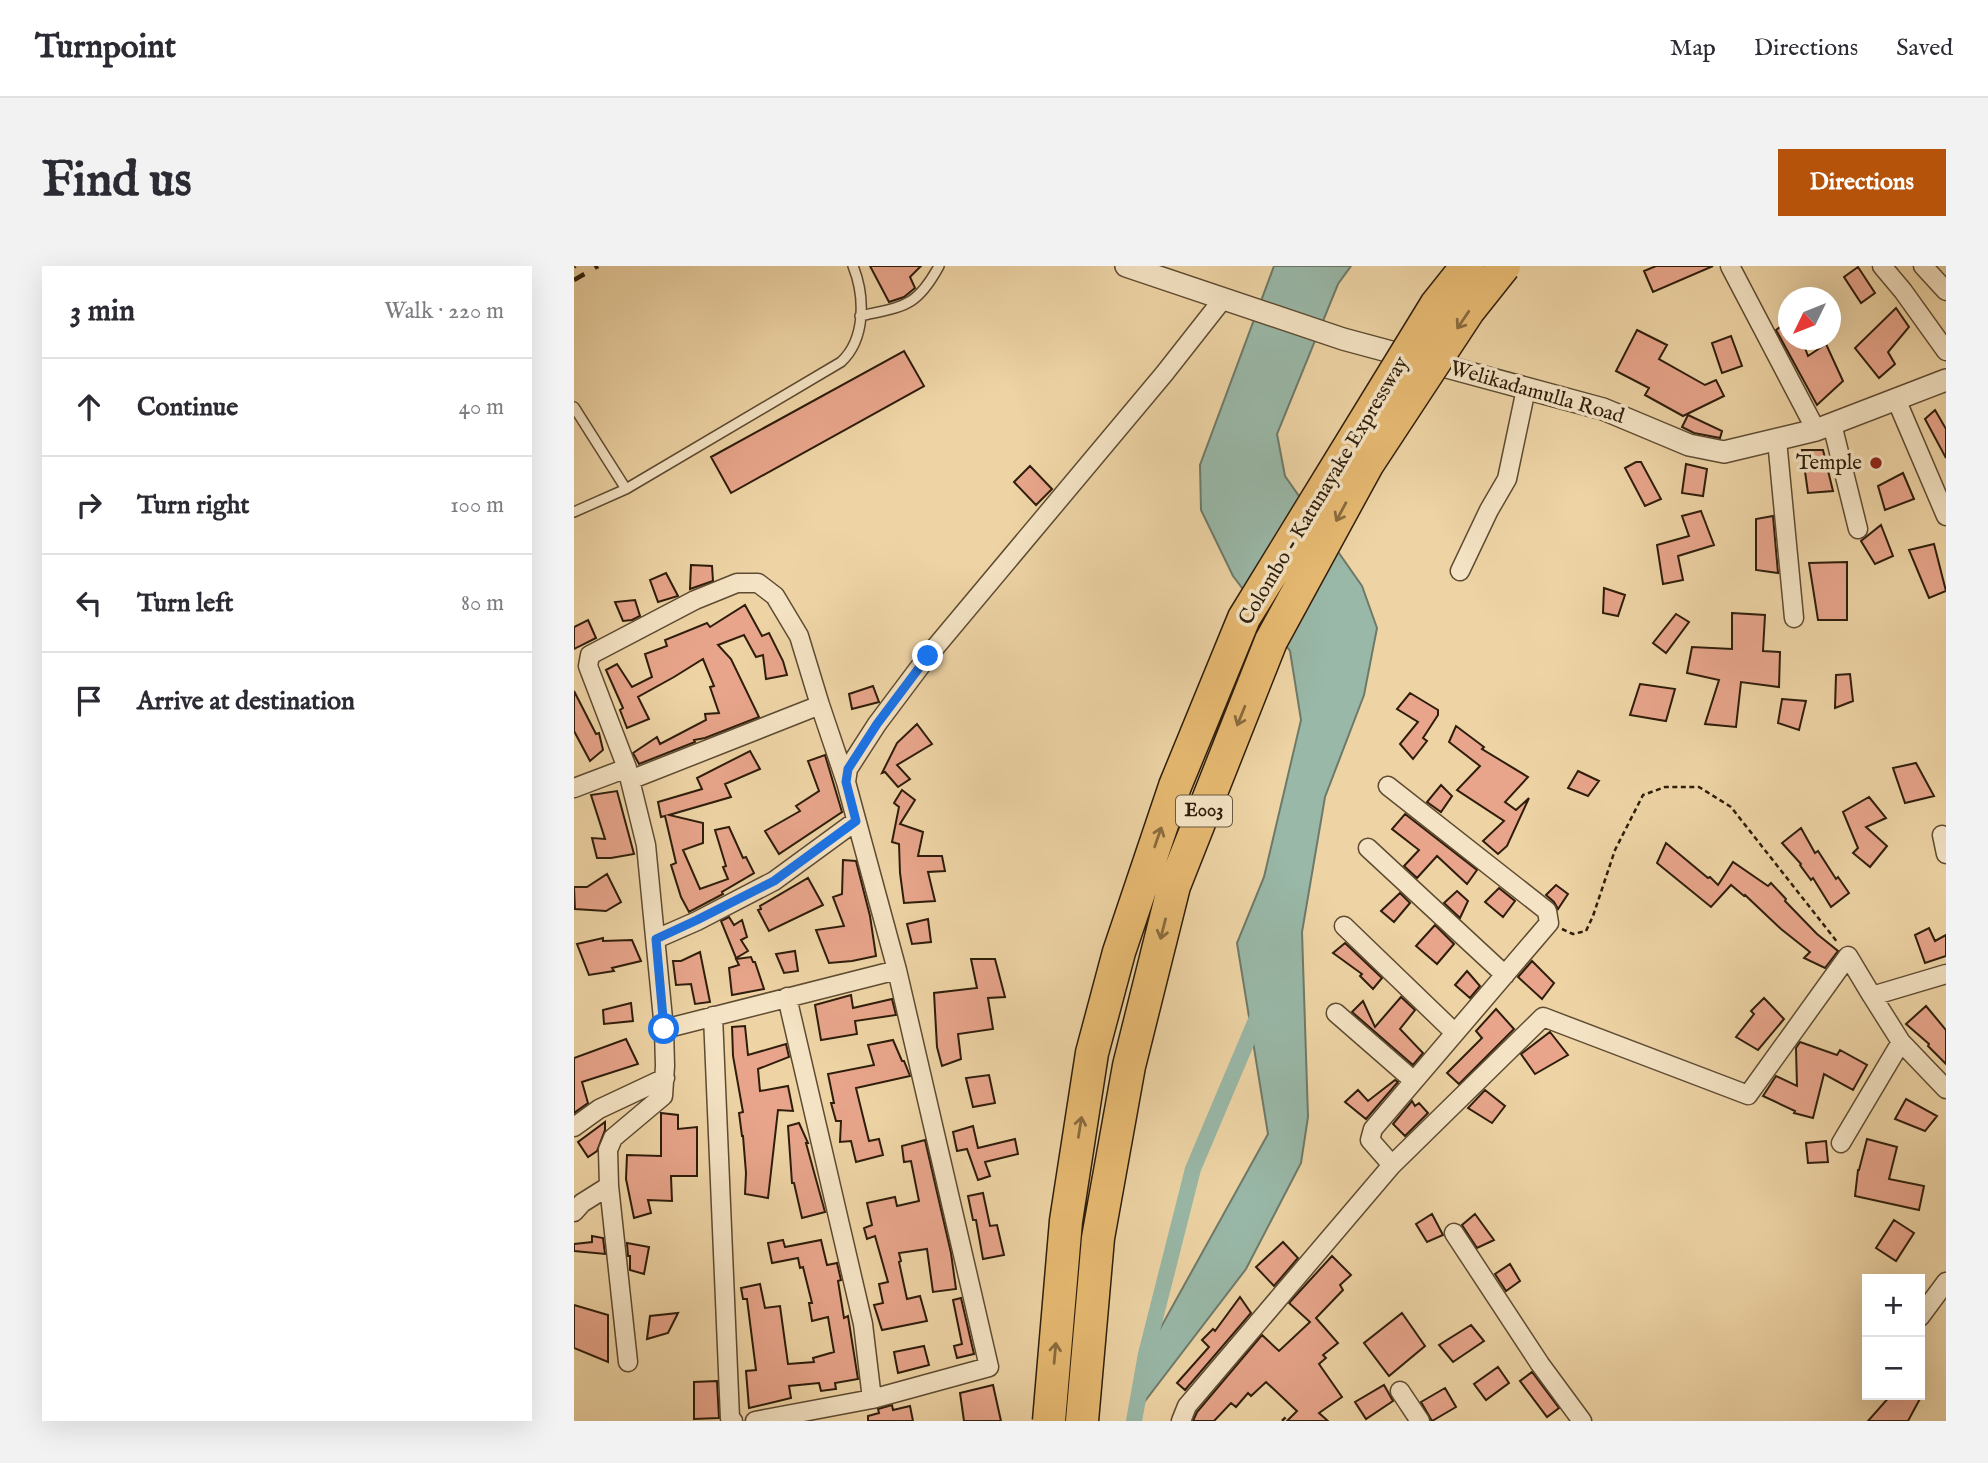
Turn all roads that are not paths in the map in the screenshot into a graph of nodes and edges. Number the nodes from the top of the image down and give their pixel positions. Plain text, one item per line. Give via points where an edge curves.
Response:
1 (853, 266) edge
2 (939, 266) edge
3 (1126, 266) edge
4 (1467, 266) edge
5 (1504, 266) edge
6 (1730, 266) edge
7 (1882, 266) edge
8 (1923, 266) edge
9 (1946, 291) edge
10 (1223, 299) junction
11 (860, 316) junction
12 (1946, 351) edge
13 (1946, 380) edge
14 (1526, 389) junction
15 (1896, 399) junction
16 (574, 407) edge
17 (1824, 427) junction
18 (1777, 440) junction
19 (626, 489) junction
20 (574, 512) edge
21 (1946, 516) edge
22 (1857, 529) dead end
23 (1460, 571) dead end
24 (1794, 618) dead end
25 (581, 661) edge
26 (820, 705) junction
27 (628, 774) junction
28 (846, 782) junction
29 (1388, 786) dead end
30 (574, 788) edge
31 (856, 821) junction
32 (1942, 835) dead end
33 (1368, 848) dead end
34 (1946, 854) edge
35 (1344, 926) dead end
36 (656, 939) junction
37 (897, 970) junction
38 (1946, 974) edge
39 (1505, 975) junction
40 (1872, 996) junction
41 (787, 997) junction
42 (1336, 1013) dead end
43 (713, 1016) junction
44 (664, 1029) junction
45 (1455, 1033) junction
46 (1901, 1042) junction
47 (665, 1078) junction
48 (1415, 1081) junction
49 (1946, 1089) edge
50 (574, 1126) edge
51 (1841, 1143) dead end
52 (1392, 1165) junction
53 (609, 1186) junction
54 (574, 1212) edge
55 (1454, 1233) dead end
56 (1946, 1282) edge
57 (1925, 1310) edge
58 (628, 1362) dead end
59 (1401, 1391) dead end
60 (872, 1399) junction
61 (733, 1421) edge
62 (755, 1421) edge
63 (1049, 1421) edge
64 (1082, 1421) edge
65 (1181, 1421) edge
66 (1420, 1421) edge
67 (1582, 1421) edge

1 - 11 lane
2 - 11 lane via 912,301
3 - 10 street, Welikadamulla Road
63 -> 4 highway, Colombo - Katunayake Expressway / E003, bridge via 1066,1221 1092,1053 1119,952 1175,786 1244,618 1436,305
5 -> 64 highway, Colombo - Katunayake Expressway / E003, bridge via 1469,310 1367,465 1271,641 1174,886 1129,1066 1102,1211
6 - 17 street
7 - 12 street
8 - 9 street
10 - 14 street, Welikadamulla Road via 1343,339
10 - 28 street via 928,656 877,724 848,769
11 - 19 lane via 857,339 841,362
13 - 15 street, Welikadamulla Road
14 - 18 street, Welikadamulla Road via 1603,409 1689,445 1724,452
14 - 23 street via 1507,479
15 - 17 street, Welikadamulla Road
15 - 21 street
16 - 19 lane
17 - 18 street, Welikadamulla Road
17 - 22 street
18 - 24 street
19 - 20 lane
25 - 26 street via 695,600 737,583 758,583 775,596 799,636
25 - 27 street
26 - 27 street
26 - 28 street
27 - 30 street
27 - 36 street via 646,845
28 - 31 street
29 - 39 street via 1547,911 1549,923
31 - 36 street via 774,881
31 - 37 street
32 - 34 street
33 - 39 street
35 - 45 street
36 - 44 street
37 - 41 street
37 - 60 street via 989,1367
38 - 40 street
39 - 45 street
40 - 46 street
40 - 52 street via 1848,956 1748,1095 1543,1017
41 - 43 street
41 - 60 street via 863,1324
42 - 48 street
43 - 44 street
43 - 61 street
44 - 47 street
45 - 48 street
46 - 49 street
46 - 51 street
47 - 50 street via 598,1109
47 - 53 street via 663,1096 613,1138 608,1150
48 - 52 street via 1373,1129 1370,1140
52 - 65 street via 1187,1406
53 - 54 street
53 - 58 street
55 - 67 street
56 - 57 street
59 - 66 street
60 - 62 street

